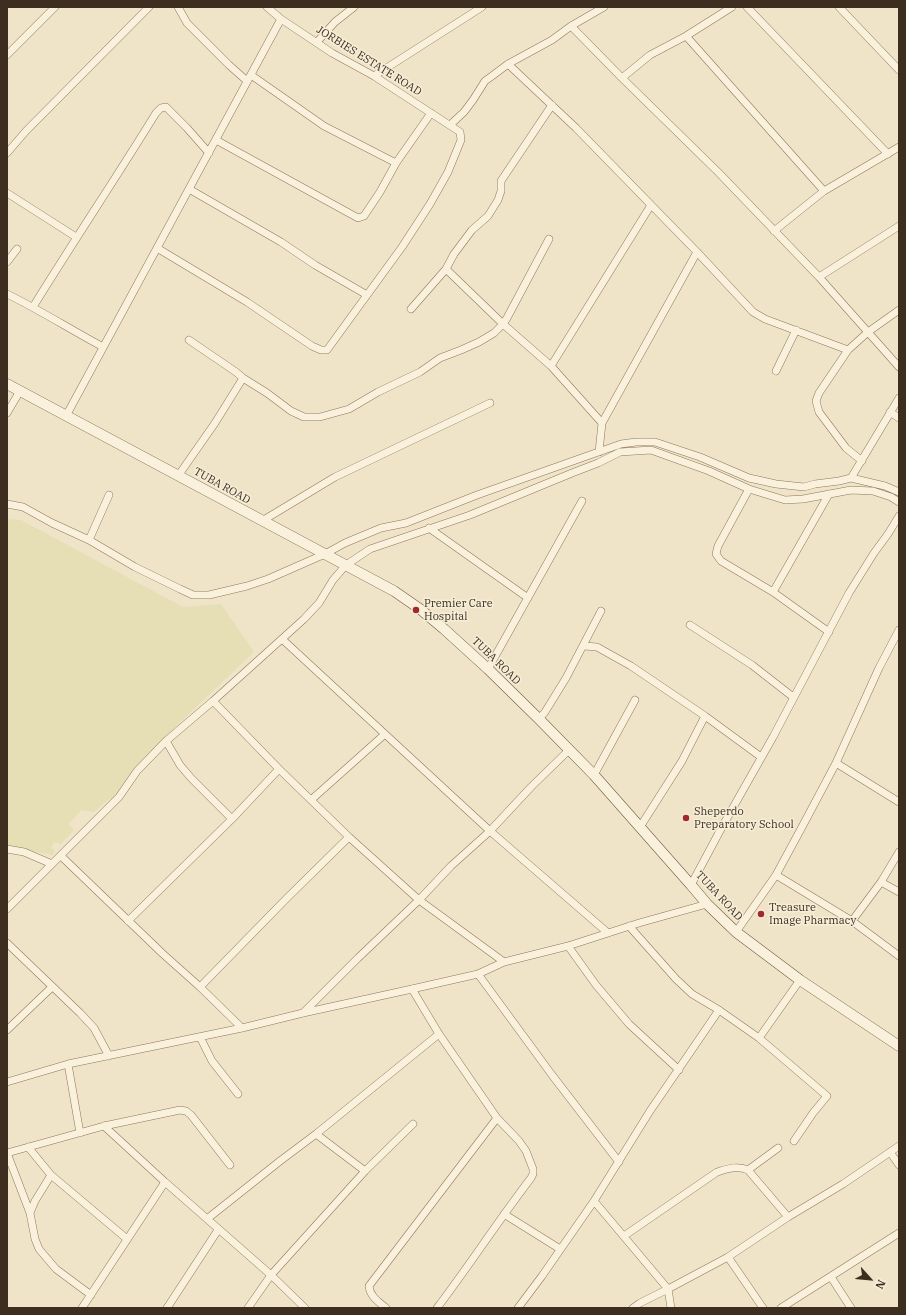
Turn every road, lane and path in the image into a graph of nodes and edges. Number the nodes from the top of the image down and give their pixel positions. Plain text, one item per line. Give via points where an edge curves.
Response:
1 (55, 7) edge
2 (149, 7) edge
3 (178, 7) edge
4 (267, 7) edge
5 (354, 7) edge
6 (482, 7) edge
7 (604, 7) edge
8 (732, 7) edge
9 (747, 7) edge
10 (839, 7) edge
11 (281, 19) junction
12 (570, 26) junction
13 (686, 36) junction
14 (317, 42) junction
15 (7, 55) edge
16 (508, 64) junction
17 (899, 70) edge
18 (374, 76) junction
19 (249, 78) junction
20 (622, 78) junction
21 (552, 105) junction
22 (432, 113) junction
23 (450, 125) junction
24 (216, 140) junction
25 (899, 147) edge
26 (7, 153) edge
27 (209, 153) junction
28 (888, 154) junction
29 (396, 163) junction
30 (189, 189) junction
31 (824, 191) junction
32 (7, 193) edge
33 (651, 205) junction
34 (899, 226) edge
35 (774, 231) junction
36 (76, 237) junction
37 (549, 239) dead end
38 (157, 248) junction
39 (17, 249) dead end
40 (697, 252) junction
41 (7, 262) edge
42 (446, 269) junction
43 (819, 277) junction
44 (7, 294) edge
45 (367, 295) junction
46 (33, 307) junction
47 (411, 309) dead end
48 (899, 310) edge
49 (502, 324) junction
50 (796, 330) junction
51 (868, 332) junction
52 (189, 340) dead end
53 (103, 347) junction
54 (848, 350) junction
55 (551, 366) junction
56 (899, 367) edge
57 (776, 371) dead end
58 (243, 378) junction
59 (7, 384) edge
60 (20, 391) junction
61 (899, 398) edge
62 (490, 403) dead end
63 (890, 412) junction
64 (7, 413) edge
65 (66, 416) junction
66 (899, 418) edge
67 (602, 423) junction
68 (599, 452) junction
69 (862, 461) junction
70 (178, 476) junction
71 (851, 478) junction
72 (749, 489) junction
73 (899, 492) edge
74 (830, 494) junction
75 (109, 495) dead end
76 (582, 501) dead end
77 (899, 502) edge
78 (7, 504) edge
79 (899, 516) edge
80 (262, 521) junction
81 (429, 528) junction
82 (89, 540) junction
83 (325, 554) junction
84 (346, 565) junction
85 (773, 592) junction
86 (528, 598) junction
87 (601, 611) dead end
88 (690, 625) dead end
89 (899, 630) edge
90 (829, 632) junction
91 (282, 638) junction
92 (584, 646) junction
93 (488, 669) junction
94 (793, 697) junction
95 (635, 700) dead end
96 (213, 702) junction
97 (705, 716) junction
98 (539, 719) junction
99 (385, 734) junction
100 (166, 741) junction
101 (569, 750) junction
102 (761, 757) junction
103 (836, 763) junction
104 (279, 769) junction
105 (594, 775) junction
106 (311, 800) junction
107 (899, 802) edge
108 (232, 819) junction
109 (640, 827) junction
110 (490, 831) junction
111 (349, 837) junction
112 (7, 849) edge
113 (899, 852) edge
114 (61, 856) junction
115 (52, 864) junction
116 (776, 875) junction
117 (881, 882) junction
118 (691, 885) junction
119 (899, 892) edge
120 (419, 900) junction
121 (707, 904) junction
122 (7, 909) edge
123 (128, 921) junction
124 (852, 921) junction
125 (629, 926) junction
126 (736, 932) junction
127 (608, 933) junction
128 (7, 943) edge
129 (568, 946) junction
130 (899, 956) edge
131 (504, 962) junction
132 (478, 974) junction
133 (800, 980) junction
134 (52, 987) junction
135 (200, 987) junction
136 (412, 989) junction
137 (719, 1010) junction
138 (303, 1013) junction
139 (242, 1028) junction
140 (7, 1030) edge
141 (439, 1034) junction
142 (200, 1037) junction
143 (759, 1038) junction
144 (899, 1046) edge
145 (109, 1056) junction
146 (68, 1064) junction
147 (679, 1070) junction
148 (7, 1082) edge
149 (238, 1094) dead end
150 (497, 1118) junction
151 (413, 1124) dead end
152 (104, 1126) junction
153 (80, 1133) junction
154 (316, 1134) junction
155 (794, 1141) dead end
156 (899, 1146) edge
157 (28, 1147) junction
158 (778, 1148) dead end
159 (890, 1152) junction
160 (7, 1153) edge
161 (619, 1162) junction
162 (230, 1165) dead end
163 (899, 1165) edge
164 (748, 1170) junction
165 (364, 1171) junction
166 (51, 1175) junction
167 (165, 1182) junction
168 (594, 1201) junction
169 (30, 1213) junction
170 (504, 1214) junction
171 (788, 1217) junction
172 (207, 1219) junction
173 (218, 1230) junction
174 (899, 1234) edge
175 (624, 1236) junction
176 (127, 1239) junction
177 (560, 1249) junction
178 (728, 1256) junction
179 (271, 1275) junction
180 (832, 1277) junction
181 (668, 1290) junction
182 (91, 1295) junction
183 (82, 1308) edge
184 (167, 1308) edge
185 (248, 1308) edge
186 (305, 1308) edge
187 (386, 1308) edge
188 (437, 1308) edge
189 (518, 1308) edge
190 (633, 1308) edge
191 (671, 1308) edge
192 (763, 1308) edge
193 (781, 1308) edge
194 (851, 1308) edge

1 - 15 street
2 - 26 street
3 - 19 street via 187,23 229,66
4 - 11 street, JORBIES ESTATE ROAD
5 - 14 street via 335,22
6 - 18 street
7 - 12 street
8 - 13 street
9 - 28 street
10 - 17 street
11 - 14 street, JORBIES ESTATE ROAD
11 - 19 street
12 - 16 street via 552,40
12 - 20 street
13 - 20 street via 650,55
13 - 31 street
14 - 18 street, JORBIES ESTATE ROAD
16 - 21 street
16 - 23 street via 485,81 464,112
18 - 22 street, JORBIES ESTATE ROAD
19 - 24 street
19 - 29 street via 324,126
20 - 35 street
21 - 33 street
21 - 42 street via 501,181 498,200 488,216 472,230
22 - 23 street, JORBIES ESTATE ROAD
22 - 29 street
23 - 45 street, JORBIES ESTATE ROAD via 460,132 461,140 448,172 402,247
24 - 27 street
24 - 29 street via 358,218 364,216
25 - 28 street
27 - 30 street
27 - 36 street via 166,107 161,108
28 - 31 street
30 - 38 street
30 - 45 street
31 - 35 street
32 - 36 street
33 - 40 street
33 - 55 street
34 - 43 street
35 - 43 street
36 - 46 street
37 - 49 street
38 - 45 street via 321,350 327,350
38 - 53 street
39 - 41 street
40 - 50 street via 753,312
40 - 67 street
42 - 47 street
42 - 49 street
43 - 51 street
44 - 46 street
46 - 53 street
48 - 51 street
49 - 55 street
49 - 58 street via 479,342 440,358 420,372 349,409 320,417 304,417
50 - 54 street
50 - 57 street
51 - 54 street
51 - 56 street
52 - 58 street
53 - 65 street
54 - 69 street via 816,401 820,412 846,448
55 - 67 street
58 - 70 street
59 - 60 street, TUBA ROAD
60 - 64 street
60 - 65 street, TUBA ROAD
61 - 63 street
62 - 80 street via 335,477
63 - 66 street
63 - 69 street
65 - 70 street, TUBA ROAD
67 - 68 street
68 - 71 street via 621,444 655,442 700,457 749,478 776,484 804,486
68 - 83 street via 406,523 381,528
69 - 71 street
70 - 80 street, TUBA ROAD
71 - 73 street
72 - 74 street via 785,500
72 - 81 street via 651,450 620,452 470,515
72 - 85 street via 716,554 721,561
74 - 77 street via 851,490 873,491
74 - 85 street
75 - 82 street
76 - 86 street
78 - 82 street via 23,507
79 - 90 street via 849,594
80 - 83 street, TUBA ROAD
81 - 84 street via 370,549
81 - 86 street
82 - 83 street via 135,567 193,595 209,595 247,586
83 - 84 street, TUBA ROAD
84 - 91 street via 319,603
84 - 93 street, TUBA ROAD via 394,591 420,609
85 - 90 street
86 - 93 street
87 - 92 street
88 - 94 street via 752,665
89 - 103 street
90 - 94 street
91 - 96 street
91 - 99 street
92 - 97 street via 597,647 631,666
92 - 98 street via 556,696
93 - 98 street, TUBA ROAD
94 - 102 street
95 - 105 street
96 - 100 street
96 - 104 street
97 - 102 street
97 - 109 street via 682,761
98 - 101 street, TUBA ROAD
99 - 106 street
99 - 110 street
100 - 108 street via 180,766
100 - 114 street via 137,771 119,798
101 - 105 street, TUBA ROAD
101 - 110 street
102 - 118 street
103 - 107 street
103 - 116 street
104 - 106 street
104 - 108 street
105 - 109 street, TUBA ROAD
106 - 111 street
108 - 123 street
109 - 118 street, TUBA ROAD
110 - 120 street via 451,866
110 - 127 street
111 - 120 street
111 - 135 street
112 - 115 street via 24,852
113 - 117 street
114 - 115 street
114 - 123 street
115 - 122 street
116 - 124 street
116 - 126 street
117 - 119 street
117 - 124 street
118 - 121 street, TUBA ROAD
120 - 131 street
120 - 138 street
121 - 125 street
121 - 126 street, TUBA ROAD
123 - 135 street
124 - 130 street
125 - 127 street
125 - 137 street via 692,994
126 - 133 street, TUBA ROAD
127 - 129 street
128 - 134 street
129 - 131 street
129 - 147 street via 629,1024
131 - 132 street
132 - 136 street
132 - 161 street
133 - 143 street
133 - 144 street, TUBA ROAD
134 - 140 street
134 - 145 street via 94,1028
135 - 139 street
136 - 138 street
136 - 141 street
137 - 143 street
137 - 147 street
138 - 139 street
139 - 142 street
141 - 150 street
141 - 154 street
142 - 145 street
142 - 149 street via 212,1061
143 - 155 street via 827,1096
145 - 146 street
146 - 148 street
146 - 153 street
147 - 161 street
150 - 170 street via 526,1151 533,1174
150 - 187 street via 369,1286 372,1296
151 - 165 street
152 - 153 street
152 - 162 street via 180,1110 186,1111 192,1115
152 - 167 street
153 - 157 street
154 - 165 street
154 - 172 street
156 - 159 street
157 - 160 street
157 - 166 street
158 - 164 street
159 - 163 street
159 - 171 street
160 - 169 street
161 - 168 street
164 - 171 street
164 - 175 street via 739,1167 716,1172
165 - 179 street
166 - 169 street
166 - 176 street
167 - 172 street
167 - 176 street
168 - 175 street
168 - 177 street
169 - 182 street via 39,1250 56,1269
170 - 177 street
170 - 188 street
171 - 178 street
172 - 173 street
173 - 179 street
173 - 184 street
174 - 180 street
175 - 181 street
176 - 182 street
177 - 189 street
178 - 181 street
178 - 192 street
179 - 185 street
179 - 186 street
180 - 193 street
180 - 194 street
181 - 190 street
181 - 191 street
182 - 183 street

